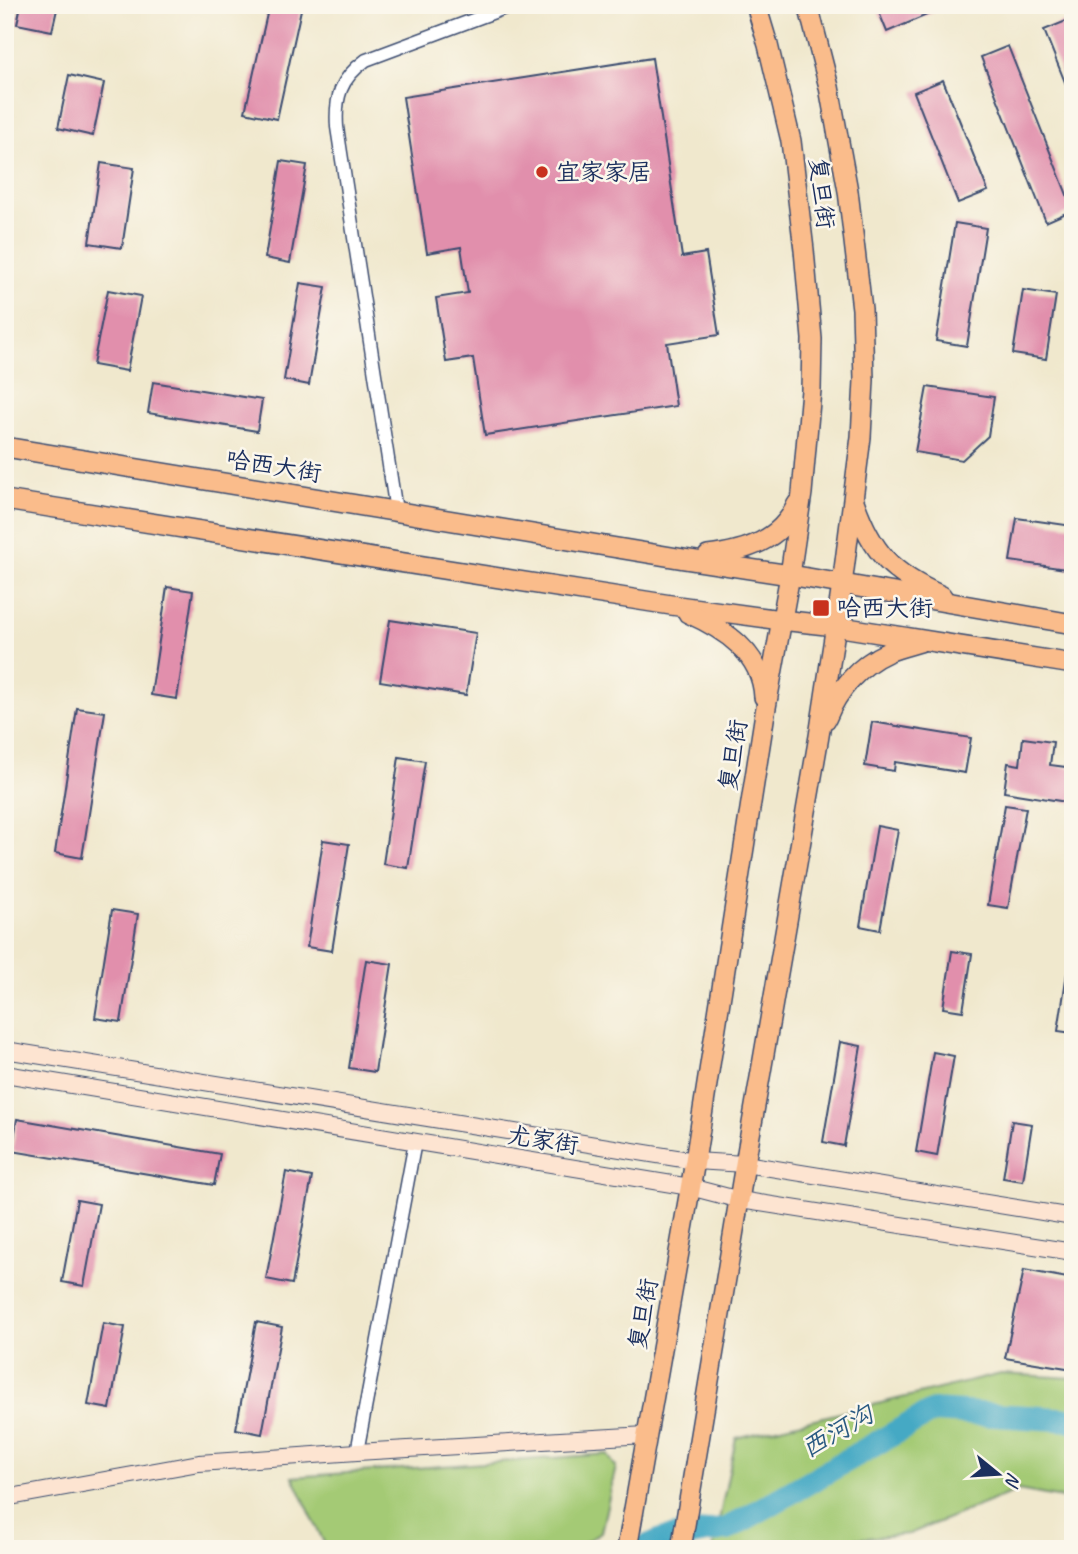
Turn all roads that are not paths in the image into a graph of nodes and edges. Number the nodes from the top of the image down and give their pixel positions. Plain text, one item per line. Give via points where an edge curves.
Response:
1 (513, 5) edge
2 (756, 5) edge
3 (808, 5) edge
4 (5, 447) edge
5 (802, 493) junction
6 (853, 498) junction
7 (5, 500) edge
8 (396, 511) junction
9 (684, 559) junction
10 (790, 575) junction
11 (842, 585) junction
12 (671, 605) junction
13 (965, 606) junction
14 (781, 620) junction
15 (1073, 624) edge
16 (835, 626) junction
17 (923, 641) junction
18 (1073, 664) edge
19 (765, 713) junction
20 (818, 736) junction
21 (5, 1049) edge
22 (5, 1074) edge
23 (415, 1142) junction
24 (695, 1161) junction
25 (745, 1164) junction
26 (690, 1187) junction
27 (740, 1200) junction
28 (1073, 1217) edge
29 (1073, 1252) edge
30 (646, 1435) junction
31 (357, 1452) junction
32 (5, 1498) edge
33 (627, 1549) edge
34 (681, 1549) edge

1 - 8 street via 366,60 339,91 337,127
2 - 5 main road, 复旦街 via 791,141 804,250 812,339
3 - 6 main road, 复旦街 via 832,100 862,309 864,380
4 - 8 main road, 哈西大街
5 - 9 main road via 791,518 775,534 733,552
5 - 10 main road, 复旦街
6 - 11 main road, 复旦街
6 - 13 main road via 872,542 891,566 907,579
7 - 12 main road
8 - 9 main road, 哈西大街
9 - 10 main road, 哈西大街
10 - 11 main road, 哈西大街
10 - 14 main road, 复旦街
11 - 13 main road, 哈西大街
11 - 16 main road, 复旦街
12 - 14 main road
12 - 19 main road via 719,628 739,644 761,676
13 - 15 main road, 哈西大街
14 - 16 main road
14 - 19 main road, 复旦街
16 - 17 main road
16 - 20 main road, 复旦街
17 - 18 main road
17 - 20 main road via 888,652 863,667 831,706
19 - 24 main road, 复旦街
20 - 25 main road, 复旦街
21 - 24 main road, 尤家街
22 - 23 main road, 尤家街
23 - 26 main road, 尤家街
23 - 31 street
24 - 25 main road, 尤家街
24 - 26 main road, 复旦街
25 - 27 main road, 复旦街
25 - 28 main road, 尤家街
26 - 27 main road, 尤家街
26 - 30 main road, 复旦街
27 - 29 main road, 尤家街
27 - 34 main road, 复旦街
30 - 31 main road
30 - 33 main road, 复旦街
31 - 32 main road via 200,1463

